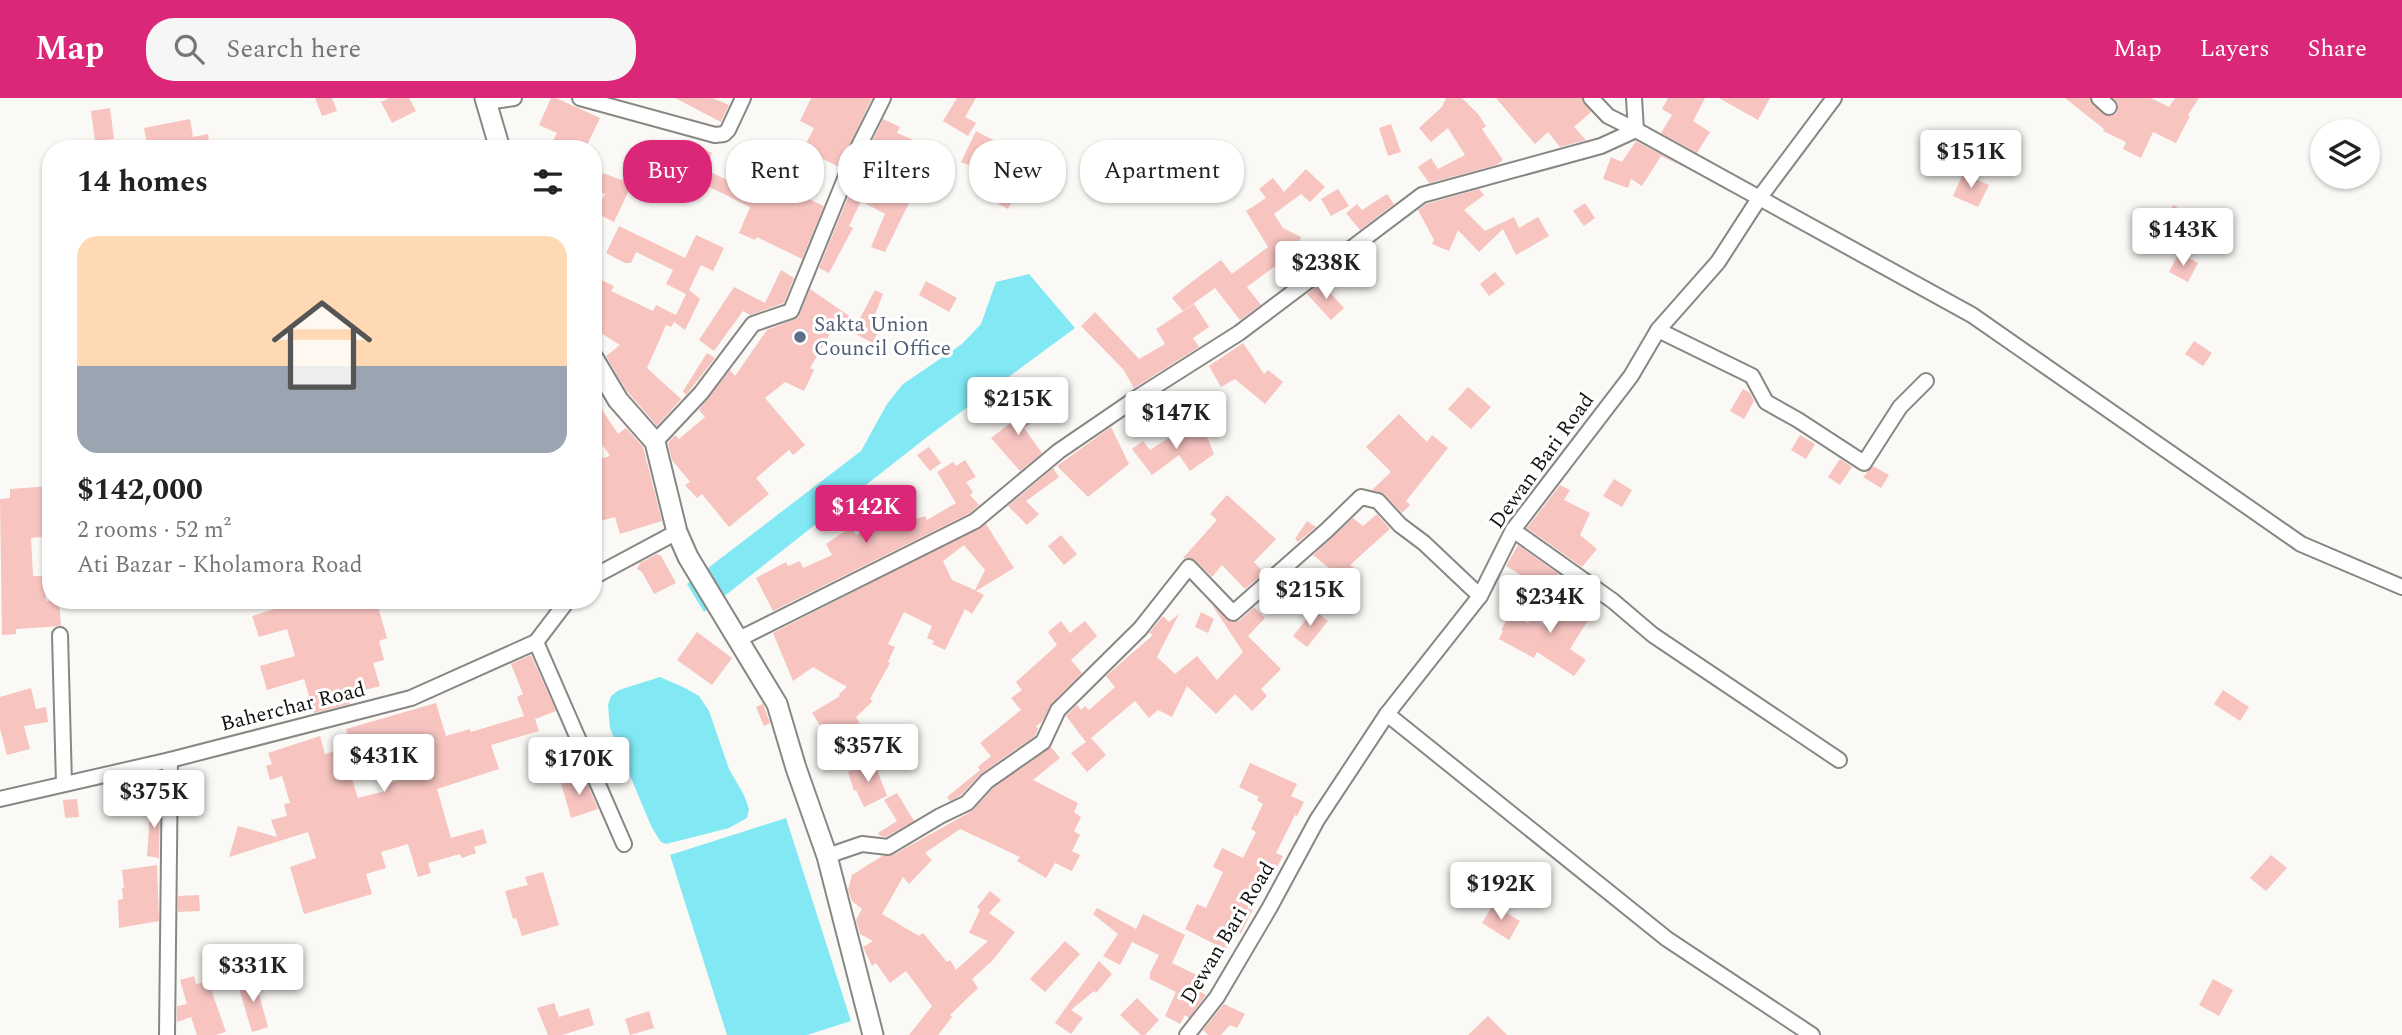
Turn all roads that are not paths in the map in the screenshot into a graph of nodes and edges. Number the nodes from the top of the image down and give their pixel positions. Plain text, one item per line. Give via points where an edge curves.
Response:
1 (514, 98) edge
2 (580, 98) edge
3 (743, 98) edge
4 (883, 98) edge
5 (1591, 98) edge
6 (1634, 98) edge
7 (1834, 98) edge
8 (486, 100) edge
9 (1636, 130) junction
10 (497, 140) edge
11 (1760, 197) junction
12 (1658, 330) junction
13 (602, 373) edge
14 (1926, 381) dead end
15 (655, 442) junction
16 (1513, 530) junction
17 (677, 532) junction
18 (602, 572) edge
19 (2402, 587) edge
20 (1480, 596) junction
21 (561, 609) edge
22 (736, 633) junction
23 (60, 635) dead end
24 (536, 642) junction
25 (1387, 714) junction
26 (170, 760) junction
27 (1839, 760) dead end
28 (64, 783) junction
29 (0, 799) edge
30 (624, 844) dead end
31 (827, 856) junction
32 (167, 1035) edge
33 (873, 1035) edge
34 (1187, 1035) edge
35 (1812, 1035) edge

1 - 8 street
2 - 3 street via 715,135 728,130
4 - 15 street via 791,311 753,324 701,393
5 - 9 street via 1608,116
6 - 9 street
7 - 11 street, Dewan Bari Road
8 - 10 main road
9 - 11 street
9 - 22 street via 1601,146 1422,195 1239,334 1059,451 975,521
11 - 12 street, Dewan Bari Road via 1718,262
11 - 19 street via 1972,315 2301,544
12 - 14 street via 1752,376 1766,402 1864,463 1900,407
12 - 16 street, Dewan Bari Road via 1631,376
13 - 15 main road via 618,400
15 - 17 main road
16 - 20 street, Dewan Bari Road
16 - 27 street via 1653,635
17 - 18 street
17 - 22 main road
20 - 25 street, Dewan Bari Road
20 - 31 street via 1378,501 1361,497 1233,613 1189,567 1140,629 1058,710 1043,742 967,803 888,847 862,844
21 - 24 street, Baherchar Road
22 - 31 main road via 777,704
23 - 28 street
24 - 26 street, Baherchar Road via 411,698
24 - 30 street
25 - 34 street, Dewan Bari Road via 1317,820 1217,997
25 - 35 street via 1667,939
26 - 28 street, Baherchar Road
26 - 32 street
28 - 29 street, Baherchar Road
31 - 33 main road

